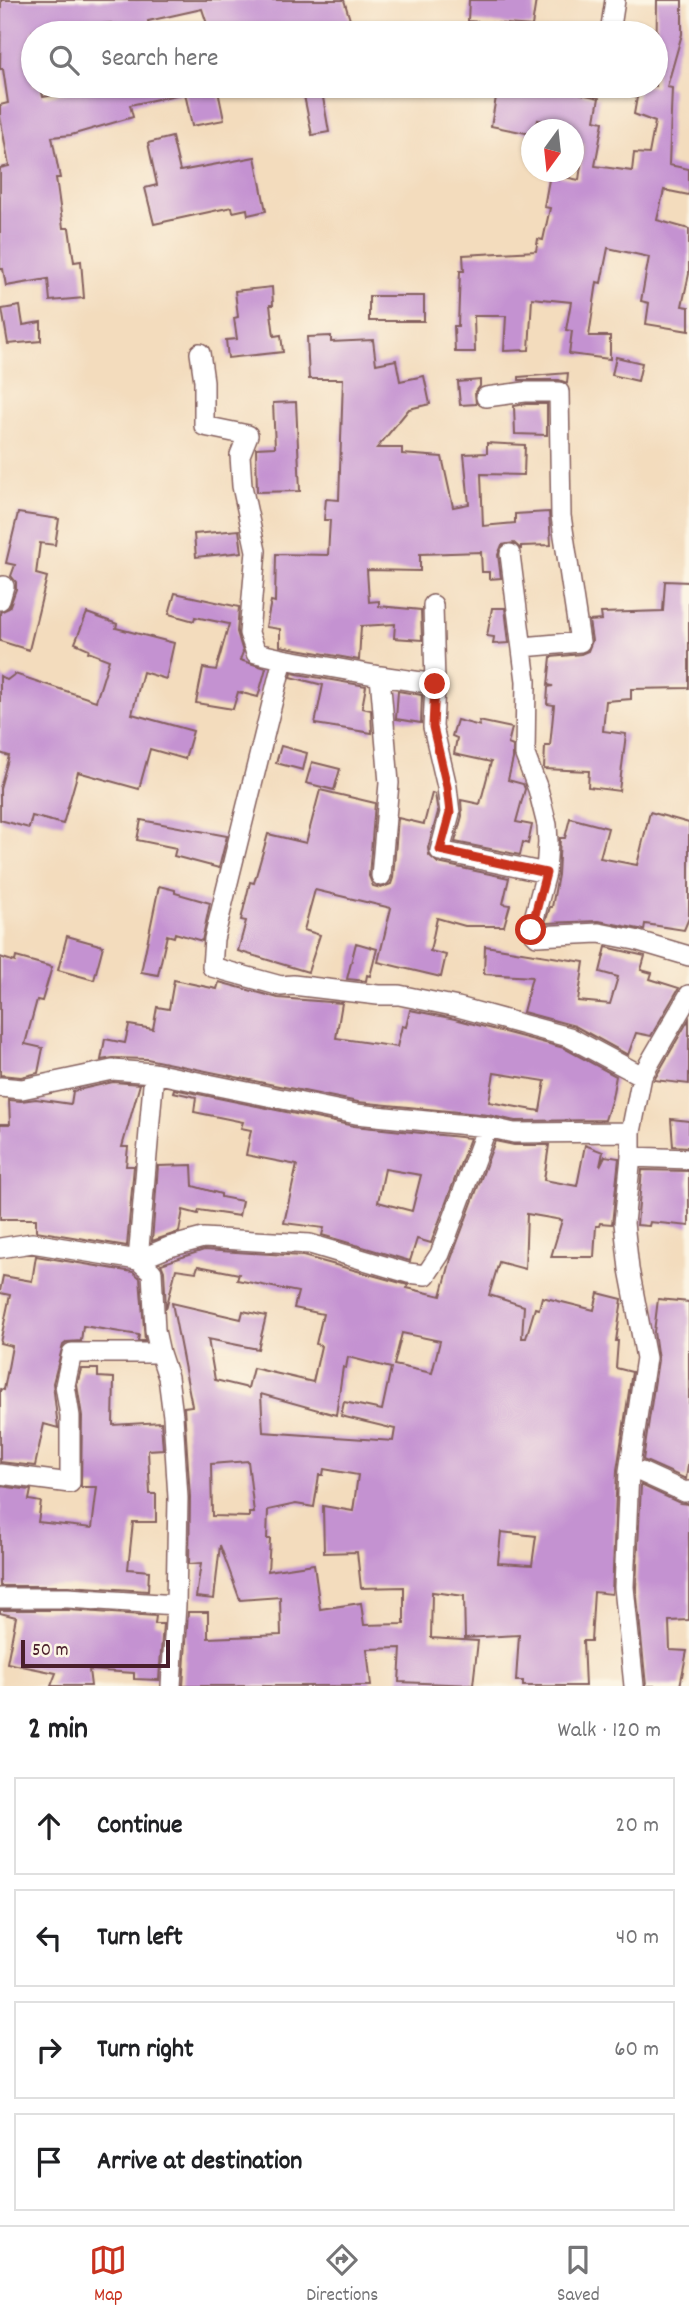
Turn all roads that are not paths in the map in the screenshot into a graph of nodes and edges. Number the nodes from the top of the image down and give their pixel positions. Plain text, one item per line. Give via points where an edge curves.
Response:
1 (615, 0) edge
2 (612, 21) edge
3 (201, 353) dead end
4 (486, 397) dead end
5 (510, 554) dead end
6 (433, 605) dead end
7 (523, 647) junction
8 (283, 659) junction
9 (380, 677) junction
10 (435, 684) junction
11 (546, 873) junction
12 (381, 876) dead end
13 (689, 956) edge
14 (689, 995) edge
15 (154, 1073) junction
16 (642, 1076) junction
17 (0, 1087) edge
18 (487, 1127) junction
19 (631, 1132) junction
20 (631, 1157) junction
21 (689, 1159) edge
22 (0, 1248) edge
23 (138, 1260) junction
24 (160, 1353) junction
25 (629, 1471) junction
26 (0, 1474) edge
27 (689, 1491) edge
28 (0, 1598) edge
29 (176, 1605) junction
30 (171, 1686) edge
31 (634, 1686) edge

1 - 2 street
3 - 8 street via 204,426 248,435 240,455 242,486 257,551 249,633 256,653
4 - 7 street via 559,392 561,516 580,642
5 - 7 street
6 - 10 street
7 - 11 street via 525,755 547,825
8 - 9 street
8 - 16 street via 214,939 212,967 281,986 399,995 458,1007 569,1037
9 - 10 street
9 - 12 street via 389,783
10 - 11 street via 433,727 450,813 440,850
11 - 13 street via 533,934 599,933
14 - 16 street
15 - 17 street via 112,1070 22,1089
15 - 18 street via 356,1114
15 - 23 street
16 - 19 street
18 - 19 street via 514,1133
18 - 23 street via 440,1254 426,1275 310,1244 203,1238
19 - 20 street
20 - 21 street
20 - 25 street via 624,1223 646,1358
22 - 23 street via 32,1243
23 - 24 street via 152,1272
24 - 26 street via 72,1353 65,1385 70,1483
24 - 29 street via 173,1416 178,1498
25 - 27 street
25 - 31 street via 624,1587
28 - 29 street
29 - 30 street

